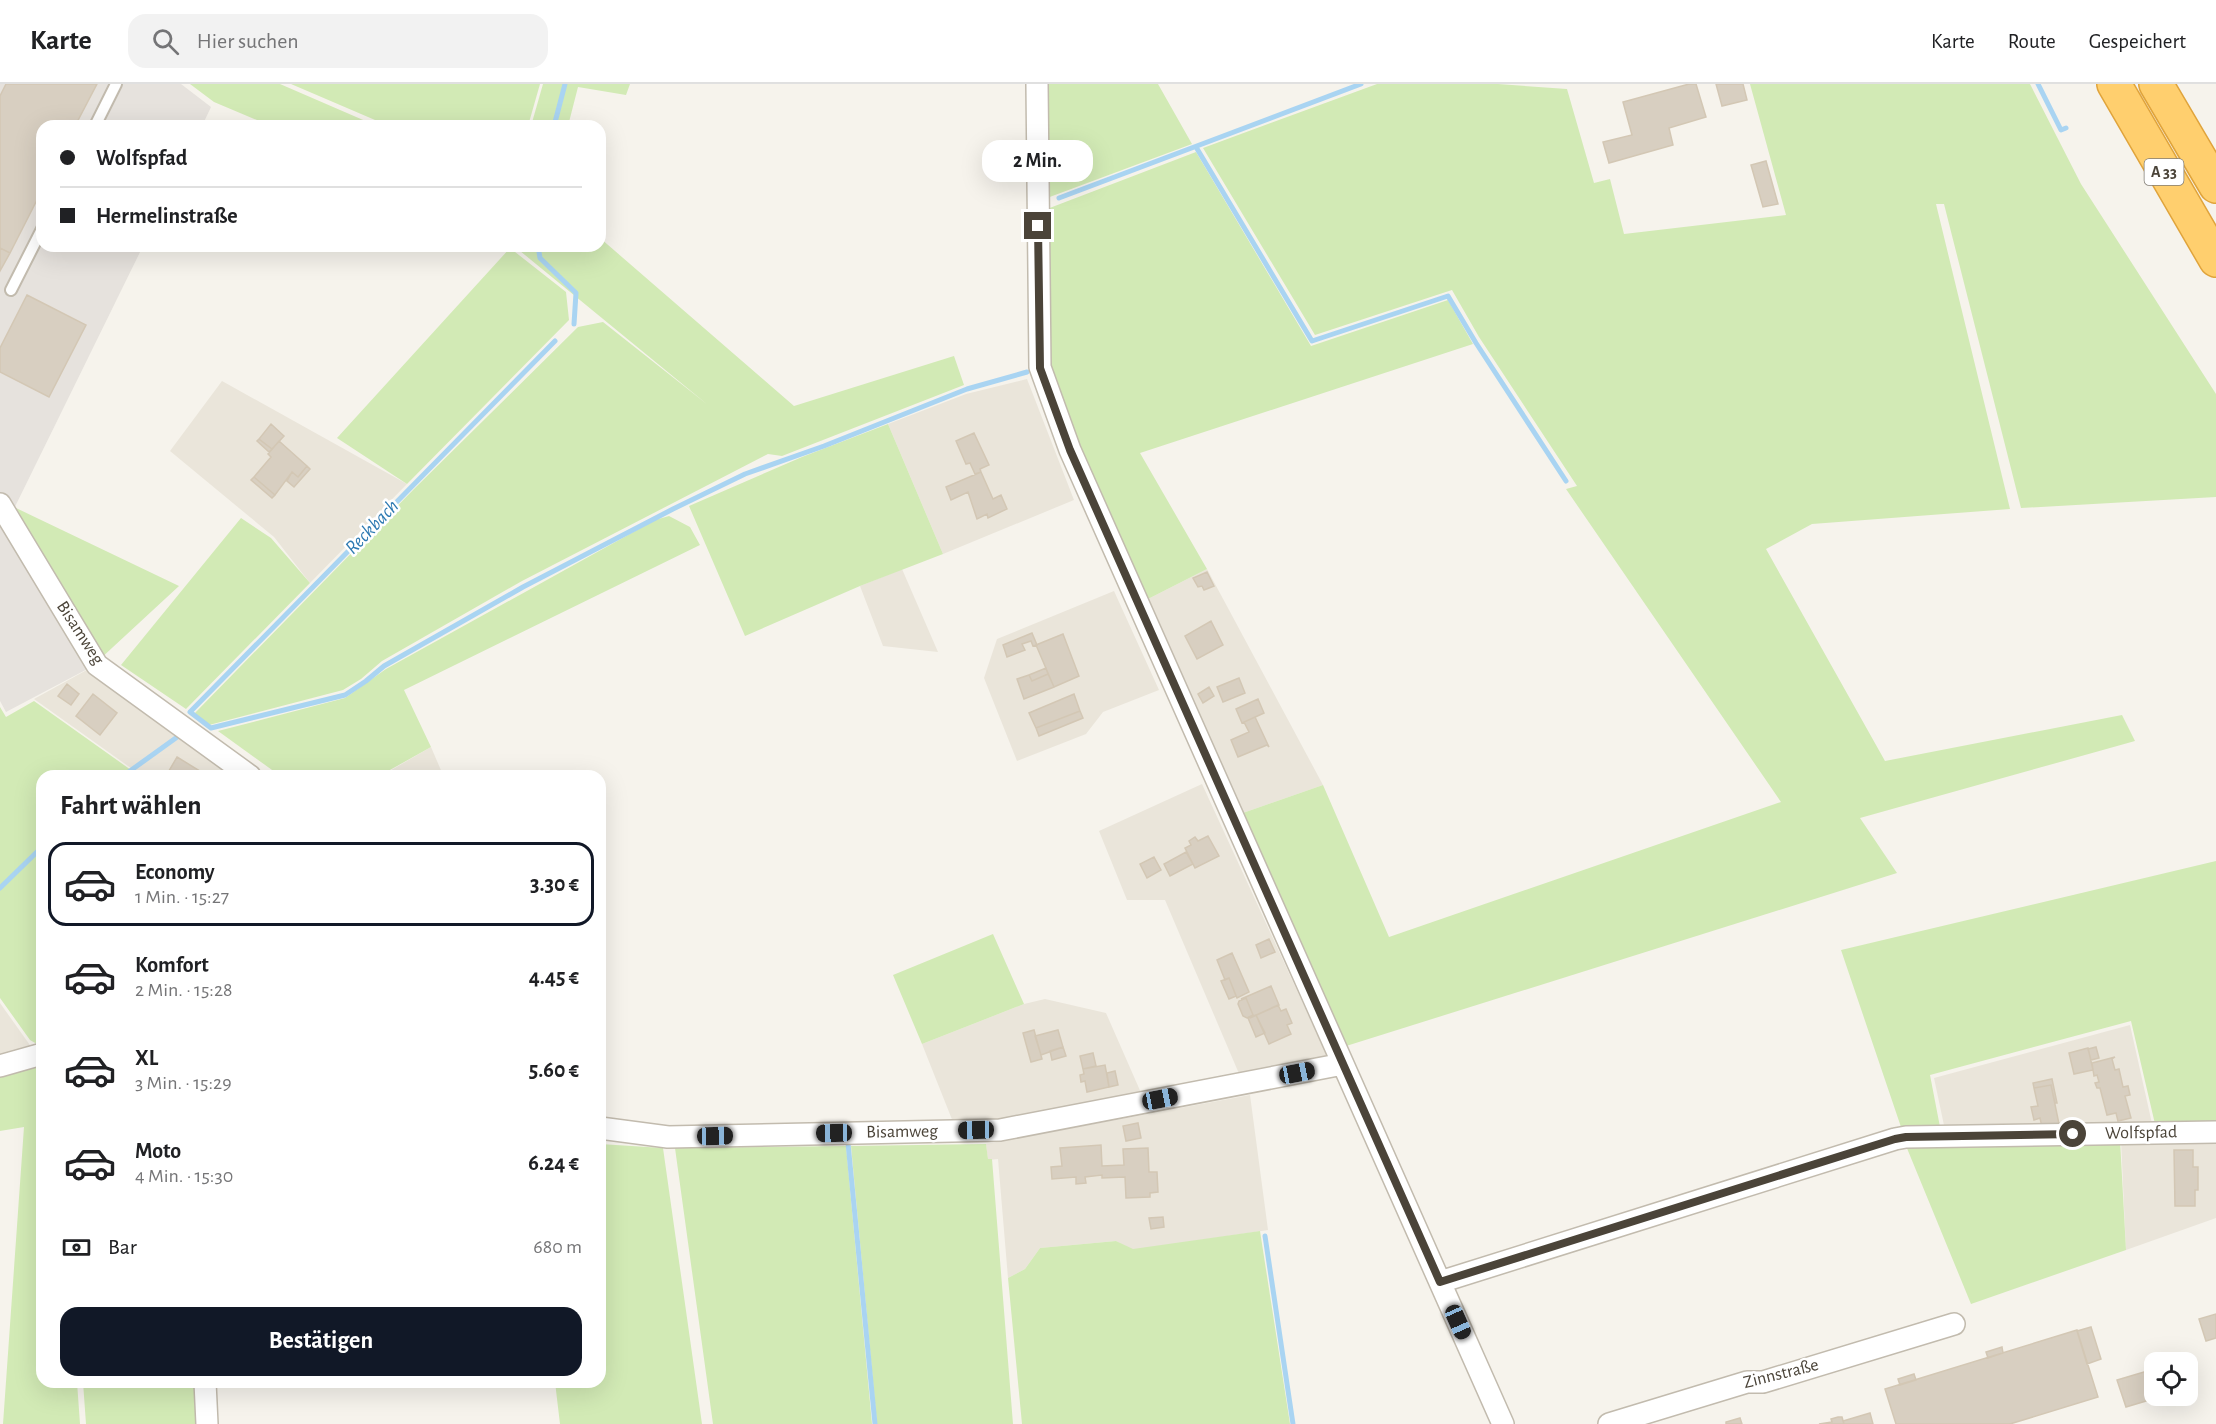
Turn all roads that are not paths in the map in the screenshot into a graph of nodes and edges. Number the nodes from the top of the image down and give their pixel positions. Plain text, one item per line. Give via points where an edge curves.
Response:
1 (116, 84) edge
2 (1037, 84) edge
3 (2114, 84) edge
4 (2156, 84) edge
5 (98, 120) edge
6 (2216, 186) edge
7 (36, 242) edge
8 (2216, 260) edge
9 (11, 290) dead end
10 (0, 504) edge
11 (242, 770) edge
12 (36, 1056) edge
13 (1343, 1064) junction
14 (0, 1066) edge
15 (606, 1129) edge
16 (2216, 1132) edge
17 (1440, 1282) junction
18 (1953, 1324) dead end
19 (205, 1388) edge
20 (207, 1424) edge
21 (1503, 1424) edge
22 (1609, 1424) edge

1 - 5 lane
2 - 13 street via 1040,368 1070,450
3 - 8 highway, A 33
4 - 6 highway, A 33
7 - 9 lane
10 - 11 street, Bisamweg via 97,665
12 - 14 street
13 - 15 street, Bisamweg via 1000,1130 668,1137
13 - 17 street
16 - 17 street, Wolfspfad via 1895,1139
17 - 21 street
18 - 22 street, Zinnstraße
19 - 20 street

